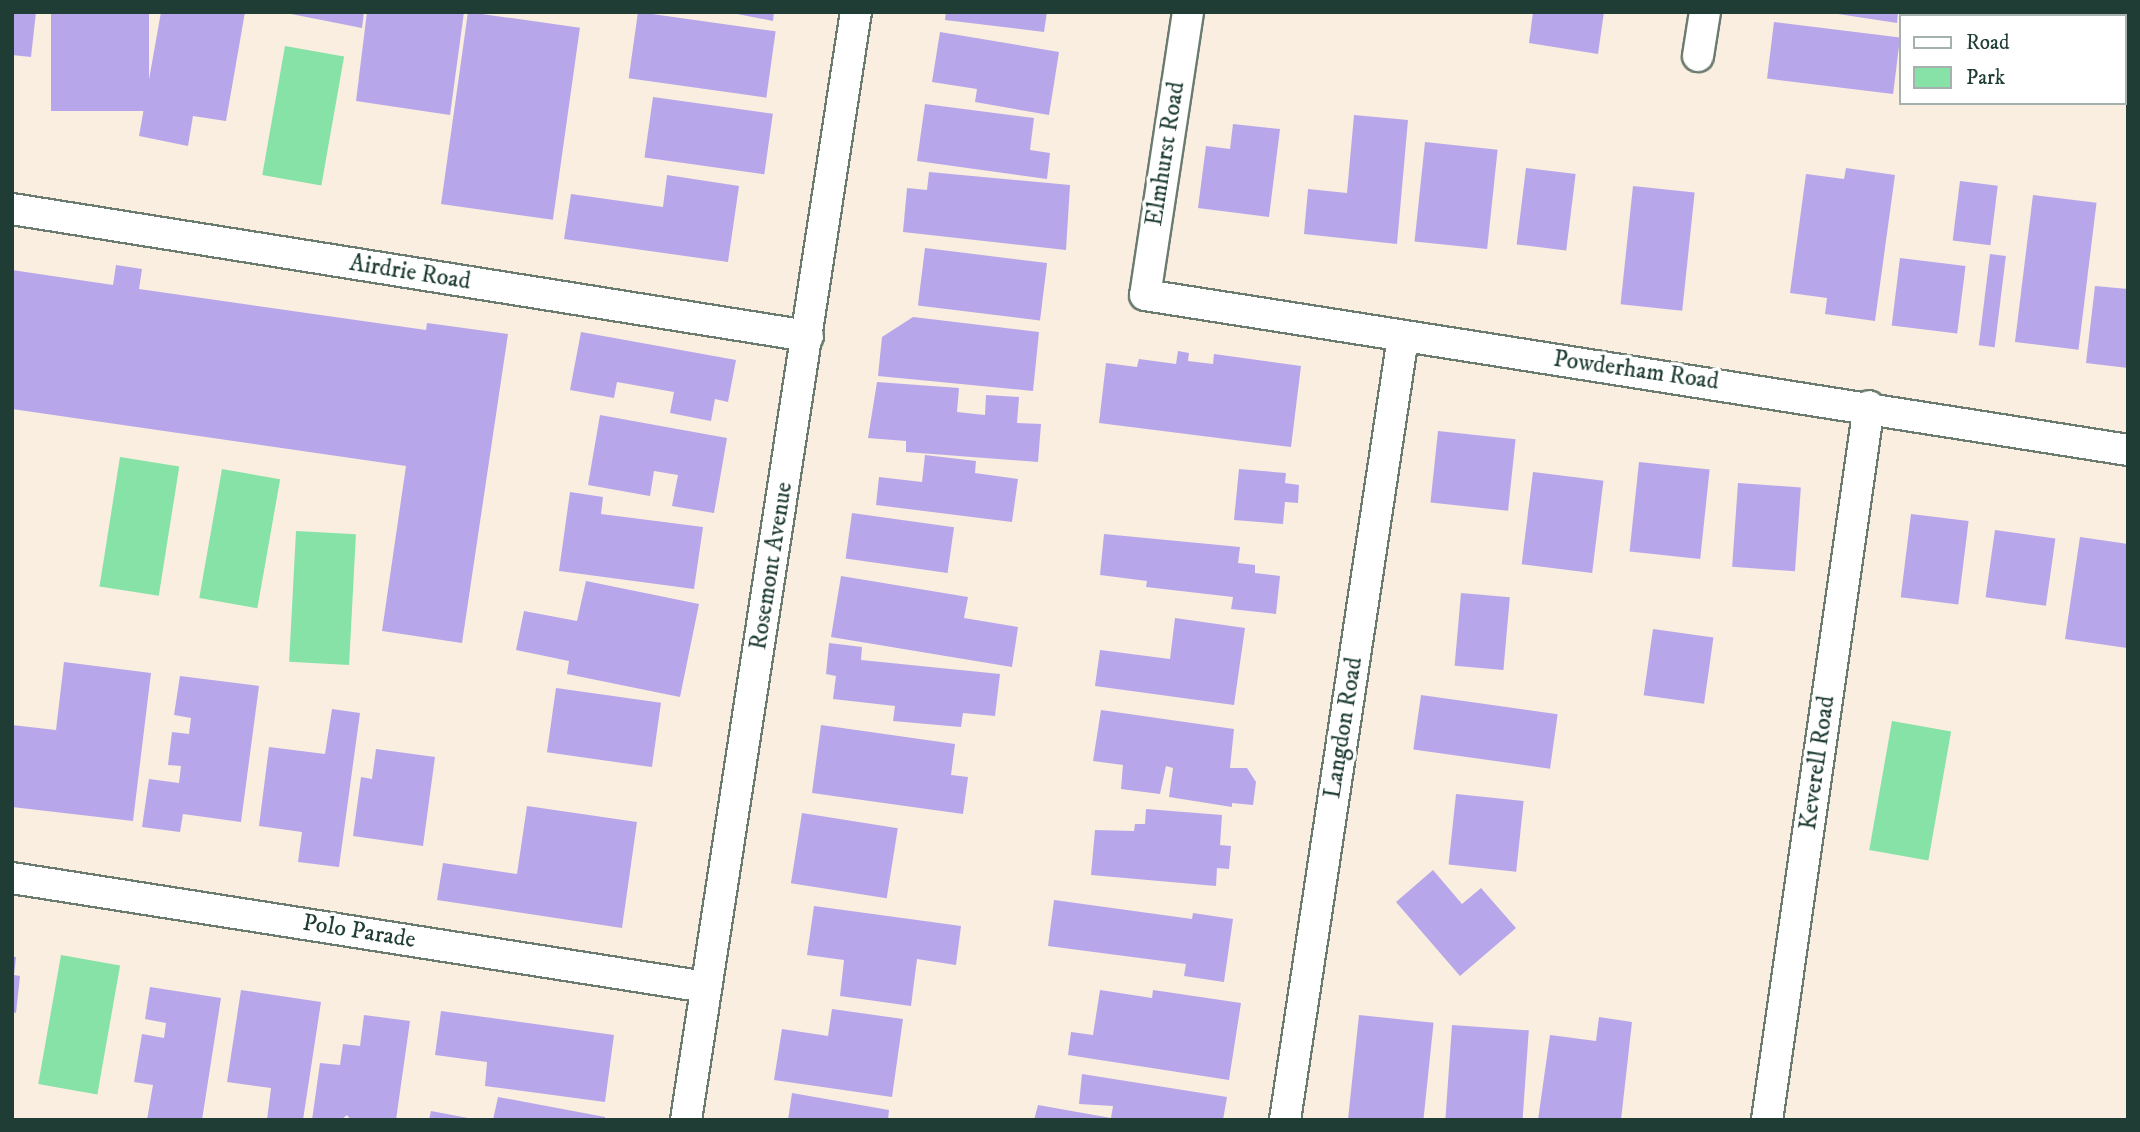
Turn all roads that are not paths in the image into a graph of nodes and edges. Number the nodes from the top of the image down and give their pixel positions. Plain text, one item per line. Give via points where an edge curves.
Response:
1 (856, 12) edge
2 (1188, 12) edge
3 (1705, 12) edge
4 (1698, 55) dead end
5 (12, 209) edge
6 (1144, 295) joint
7 (808, 336) junction
8 (1403, 337) junction
9 (1869, 406) junction
10 (2128, 450) edge
11 (12, 878) edge
12 (706, 987) junction
13 (686, 1120) edge
14 (1285, 1120) edge
15 (1767, 1120) edge

1 - 7 street, Rosemont Avenue
2 - 6 street, Elmhurst Road
3 - 4 street
5 - 7 street, Airdrie Road
6 - 8 street, Powderham Road
7 - 12 street, Rosemont Avenue
8 - 9 street, Powderham Road
8 - 14 street, Langdon Road
9 - 10 street, Powderham Road
9 - 15 street, Keverell Road
11 - 12 street, Polo Parade
12 - 13 street, Rosemont Avenue

